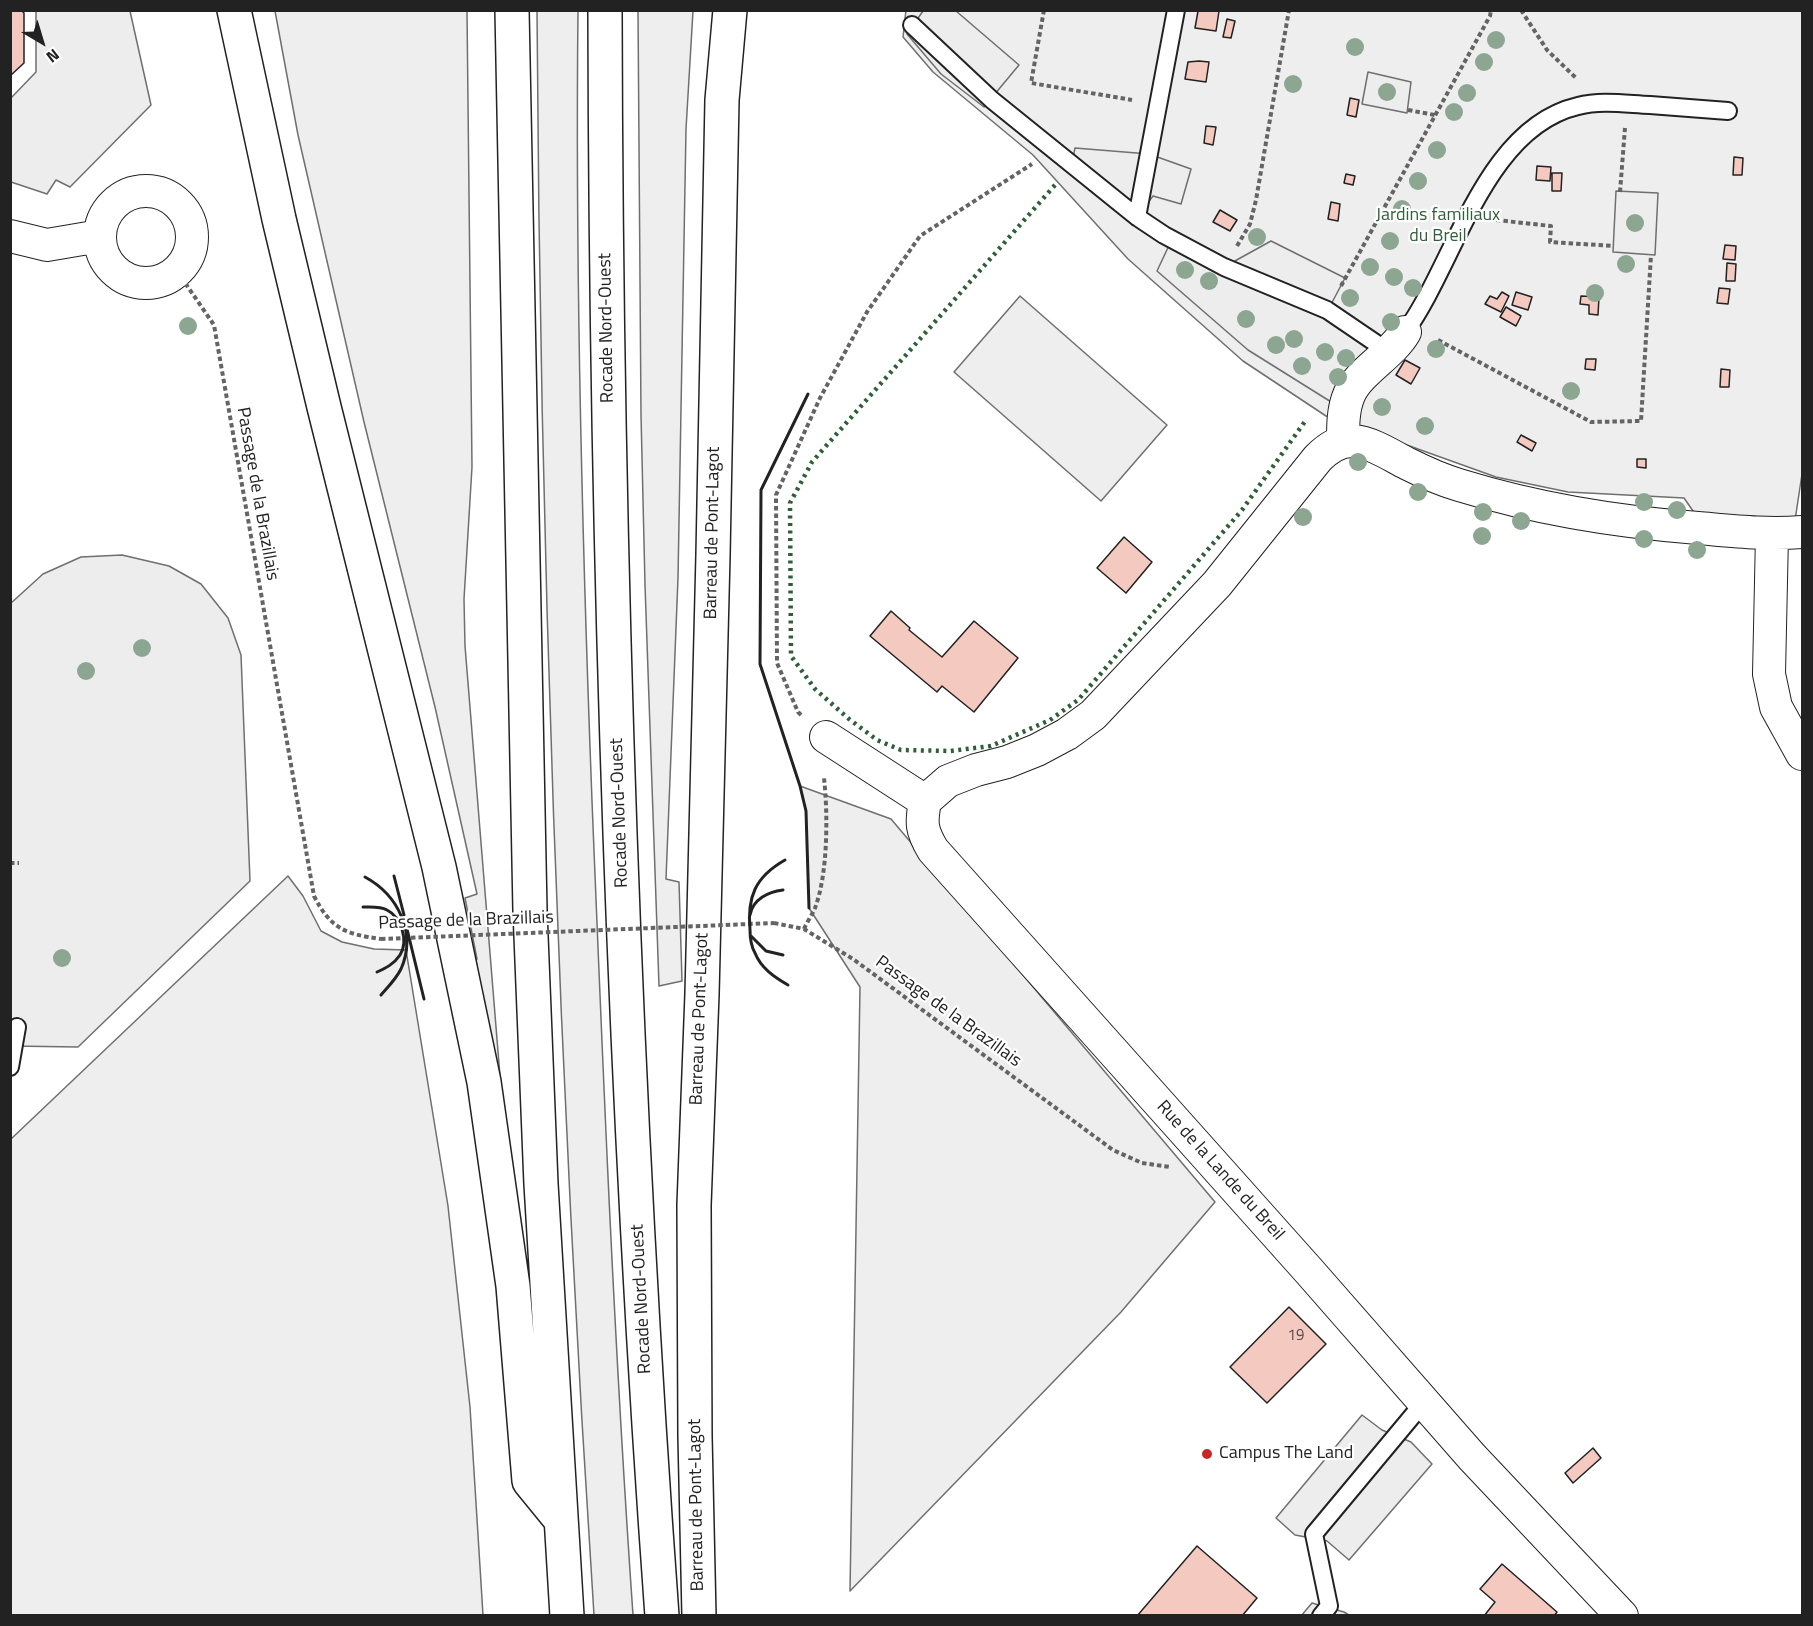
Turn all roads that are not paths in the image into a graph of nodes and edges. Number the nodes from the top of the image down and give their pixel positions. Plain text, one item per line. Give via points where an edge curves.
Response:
1 (234, 10) edge
2 (512, 10) edge
3 (605, 10) edge
4 (729, 10) edge
5 (1176, 10) edge
6 (912, 25) dead end
7 (1728, 111) dead end
8 (1137, 218) junction
9 (10, 236) edge
10 (100, 236) junction
11 (1401, 337) junction
12 (1343, 441) junction
13 (1803, 532) edge
14 (1772, 535) junction
15 (830, 740) road end
16 (1803, 754) edge
17 (925, 801) junction
18 (17, 1027) dead end
19 (10, 1067) edge
20 (1424, 1402) junction
21 (560, 1519) junction
22 (567, 1616) edge
23 (662, 1616) edge
24 (699, 1616) edge
25 (1321, 1616) edge
26 (1622, 1616) edge

1 - 21 highway via 321,396 439,867 484,1082 513,1286 529,1481
2 - 21 highway via 530,911
3 - 23 highway, Rocade Nord-Ouest via 606,280 622,878 639,1265
4 - 24 highway, Barreau de Pont-Lagot via 722,100 694,1205
5 - 8 lane
6 - 8 lane via 992,100
7 - 11 lane via 1604,103 1556,113 1530,130 1500,163
8 - 11 lane via 1224,267
9 - 10 street via 47,245
10 - 10 street via 108,263 119,275 148,284 177,271 191,246 191,226 184,212 160,193 144,191 116,202 103,220
11 - 12 street via 1349,393
12 - 14 street via 1372,446 1457,485 1563,512 1639,524
12 - 17 street via 1318,458 1217,584 1092,715 1037,750 948,781
13 - 14 street
14 - 16 street via 1769,674 1776,707
15 - 17 street
17 - 20 street, Rue de la Lande du Breil via 921,822 933,850
18 - 19 lane
20 - 25 lane via 1314,1534 1329,1606
20 - 26 street, Rue de la Lande du Breil
21 - 22 highway

